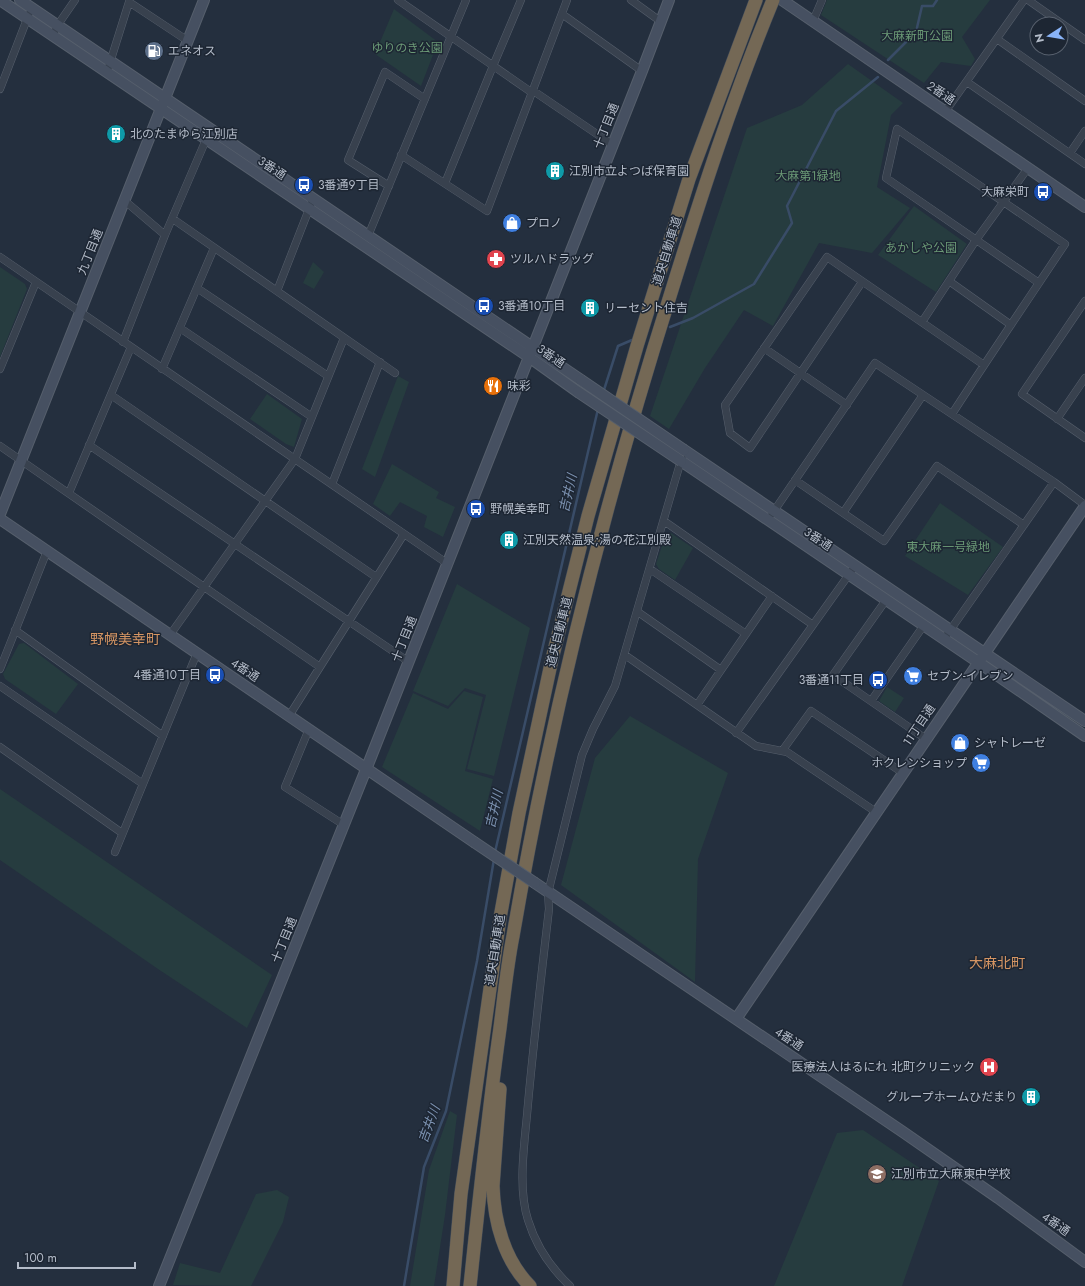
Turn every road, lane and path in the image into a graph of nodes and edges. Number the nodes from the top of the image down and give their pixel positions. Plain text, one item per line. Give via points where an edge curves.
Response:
1 (0, 0) edge
2 (20, 0) edge
3 (75, 0) edge
4 (204, 0) edge
5 (398, 0) edge
6 (466, 0) edge
7 (521, 0) edge
8 (567, 0) edge
9 (631, 0) edge
10 (669, 0) edge
11 (756, 0) edge
12 (773, 0) edge
13 (782, 0) edge
14 (822, 0) edge
15 (1024, 0) edge
16 (1028, 0) edge
17 (407, 3) edge
18 (32, 8) junction
19 (562, 14) junction
20 (809, 18) junction
21 (28, 19) junction
22 (660, 21) junction
23 (57, 26) junction
24 (53, 36) junction
25 (451, 37) junction
26 (997, 38) junction
27 (1085, 40) edge
28 (188, 41) junction
29 (109, 61) junction
30 (493, 66) junction
31 (642, 71) junction
32 (107, 72) junction
33 (967, 82) junction
34 (0, 88) edge
35 (531, 91) junction
36 (165, 99) junction
37 (425, 99) junction
38 (1085, 101) edge
39 (161, 109) junction
40 (945, 112) junction
41 (1085, 130) edge
42 (208, 134) junction
43 (613, 145) junction
44 (1070, 153) junction
45 (402, 155) junction
46 (1085, 164) edge
47 (1028, 168) junction
48 (445, 183) junction
49 (389, 186) junction
50 (124, 200) junction
51 (1003, 202) junction
52 (311, 204) junction
53 (1085, 207) edge
54 (173, 219) junction
55 (165, 235) junction
56 (368, 236) junction
57 (976, 240) junction
58 (214, 248) junction
59 (0, 257) edge
60 (949, 281) junction
61 (36, 282) junction
62 (862, 282) junction
63 (1039, 283) junction
64 (197, 288) junction
65 (277, 291) junction
66 (1085, 301) edge
67 (80, 313) junction
68 (922, 322) junction
69 (1011, 325) junction
70 (180, 328) junction
71 (344, 338) junction
72 (123, 342) junction
73 (131, 347) junction
74 (764, 348) junction
75 (531, 352) junction
76 (380, 362) junction
77 (984, 365) junction
78 (0, 368) edge
79 (162, 369) junction
80 (395, 373) dead end
81 (800, 373) junction
82 (328, 376) junction
83 (1085, 378) edge
84 (111, 395) junction
85 (923, 395) junction
86 (846, 405) junction
87 (952, 414) junction
88 (312, 417) junction
89 (1057, 419) junction
90 (1085, 438) edge
91 (89, 445) junction
92 (0, 446) edge
93 (684, 450) junction
94 (295, 459) junction
95 (21, 460) junction
96 (681, 461) junction
97 (795, 480) junction
98 (1054, 482) junction
99 (332, 484) junction
100 (69, 493) junction
101 (265, 502) junction
102 (1085, 505) edge
103 (774, 511) junction
104 (843, 513) junction
105 (0, 514) edge
106 (0, 519) edge
107 (767, 520) junction
108 (664, 521) junction
109 (1024, 525) junction
110 (404, 534) junction
111 (234, 544) junction
112 (47, 551) junction
113 (448, 564) junction
114 (855, 566) junction
115 (650, 569) junction
116 (848, 574) junction
117 (376, 577) junction
118 (204, 587) junction
119 (772, 596) junction
120 (886, 600) junction
121 (638, 612) junction
122 (349, 622) junction
123 (813, 624) junction
124 (924, 625) junction
125 (15, 630) junction
126 (950, 630) junction
127 (746, 634) junction
128 (170, 635) junction
129 (944, 639) junction
130 (197, 653) junction
131 (984, 653) junction
132 (625, 655) junction
133 (409, 662) junction
134 (978, 662) junction
135 (320, 667) junction
136 (0, 669) edge
137 (721, 670) junction
138 (0, 686) edge
139 (871, 701) junction
140 (697, 705) junction
141 (289, 716) junction
142 (1085, 721) edge
143 (308, 729) junction
144 (736, 733) junction
145 (163, 736) junction
146 (1085, 736) edge
147 (926, 739) junction
148 (0, 747) edge
149 (782, 751) junction
150 (366, 769) junction
151 (903, 773) junction
152 (143, 784) junction
153 (876, 812) junction
154 (344, 825) junction
155 (122, 833) junction
156 (114, 852) dead end
157 (548, 893) junction
158 (512, 938) junction
159 (736, 1019) junction
160 (461, 1194) junction
161 (1085, 1262) edge
162 (159, 1286) edge
163 (444, 1286) edge
164 (453, 1286) edge
165 (470, 1286) edge
166 (530, 1286) edge
167 (570, 1286) edge

1 - 21 street, 3番通
2 - 18 street, 3番通
3 - 23 street
4 - 28 street, 九丁目通
5 - 17 street
6 - 25 street
7 - 30 street
8 - 19 street
9 - 22 street
10 - 22 street, 十丁目通
11 - 160 highway, 道央自動車道 via 689,180 637,346 588,516 552,659 519,813 500,918
12 - 158 highway, 道央自動車道 via 705,185 653,348 604,520 568,664
13 - 20 street, 2番通
14 - 20 street
15 - 26 street
16 - 27 street
17 - 25 street
18 - 21 street
18 - 23 street, 3番通
19 - 31 street
19 - 35 street
20 - 40 street, 2番通
21 - 24 street, 3番通
21 - 34 street
22 - 31 street, 十丁目通
23 - 24 street
23 - 29 street, 3番通
24 - 32 street, 3番通
25 - 30 street
25 - 37 street
26 - 33 street
26 - 38 street
28 - 29 street via 129,2
28 - 36 street, 九丁目通
29 - 32 street
29 - 36 street, 3番通
30 - 35 street
30 - 48 street
31 - 43 street, 十丁目通
32 - 39 street, 3番通
33 - 40 street
33 - 44 street
35 - 43 street
35 - 48 street via 487,211
36 - 39 street, 九丁目通
36 - 42 street, 3番通
37 - 45 street
37 - 49 street via 384,72 348,160
39 - 42 street, 3番通
39 - 50 street, 九丁目通
40 - 47 street, 2番通
41 - 44 street
42 - 52 street, 3番通
42 - 54 street
43 - 75 street, 十丁目通
44 - 46 street
45 - 48 street
45 - 49 street
47 - 51 street
47 - 53 street, 2番通
49 - 56 street
50 - 55 street
50 - 67 street, 九丁目通
51 - 57 street
51 - 57 street via 897,128 886,178
51 - 63 street via 1065,244
52 - 56 street, 3番通
52 - 65 street
52 - 75 street, 3番通
54 - 55 street
54 - 58 street
55 - 72 street
56 - 75 street, 3番通
57 - 60 street
57 - 63 street
58 - 64 street
58 - 65 street
59 - 61 street
60 - 68 street
60 - 69 street
61 - 67 street
61 - 78 street
62 - 68 street
62 - 74 street via 826,257
62 - 81 street
63 - 69 street
64 - 70 street
64 - 82 street
65 - 71 street
66 - 89 street via 1022,394
67 - 72 street
67 - 95 street, 九丁目通
68 - 77 street
69 - 77 street
70 - 79 street
70 - 88 street
71 - 76 street
71 - 82 street
72 - 73 street
73 - 79 street
73 - 84 street
74 - 81 street
74 - 81 street via 725,405 730,433 750,448
75 - 93 street, 3番通, bridge via 581,380
75 - 96 street, 3番通, bridge via 578,392
75 - 113 street, 十丁目通
76 - 80 street
76 - 99 street
77 - 87 street
79 - 94 street
81 - 86 street
82 - 88 street
83 - 89 street
84 - 91 street
84 - 101 street
85 - 86 street via 875,363
85 - 87 street
85 - 104 street
86 - 97 street
87 - 98 street
88 - 94 street
89 - 90 street
91 - 100 street
91 - 111 street
92 - 95 street
93 - 96 street
93 - 103 street, 3番通
94 - 99 street
94 - 101 street
95 - 100 street
95 - 105 street, 九丁目通
96 - 107 street, 3番通
96 - 108 street
97 - 103 street
97 - 104 street
98 - 102 street
98 - 109 street
99 - 110 street
100 - 118 street
101 - 111 street
101 - 117 street
102 - 131 street, 11丁目通
103 - 107 street
103 - 114 street, 3番通
104 - 109 street via 884,541 937,466
106 - 112 street, 4番通
107 - 116 street, 3番通
108 - 115 street
108 - 119 street
109 - 126 street
110 - 113 street
110 - 117 street
111 - 118 street
111 - 122 street
112 - 125 street
112 - 128 street, 4番通
113 - 133 street, 十丁目通
114 - 116 street
114 - 126 street, 3番通
115 - 121 street
115 - 127 street
116 - 120 street, 3番通
116 - 123 street
117 - 122 street
118 - 128 street
118 - 135 street
119 - 123 street
119 - 127 street
120 - 124 street, 3番通
120 - 139 street via 833,675
121 - 132 street
121 - 137 street
122 - 133 street
122 - 135 street
123 - 144 street
124 - 129 street, 3番通
124 - 139 street
125 - 136 street
125 - 145 street
126 - 129 street
126 - 131 street, 3番通
127 - 137 street
128 - 130 street, 4番通
129 - 134 street, 3番通
130 - 141 street, 4番通
130 - 145 street
131 - 134 street, 11丁目通
131 - 142 street, 3番通
132 - 140 street
132 - 157 street via 615,686 582,755
133 - 150 street, 十丁目通
134 - 146 street, 3番通
134 - 147 street, 11丁目通
135 - 141 street
137 - 140 street
138 - 152 street
139 - 147 street
140 - 144 street
141 - 143 street, 4番通
143 - 150 street, 4番通
143 - 154 street via 286,787
144 - 149 street via 756,746
145 - 152 street
147 - 151 street, 11丁目通
148 - 155 street
149 - 151 street via 811,711
149 - 153 street
150 - 154 street, 十丁目通
150 - 157 street, 4番通, bridge
151 - 153 street, 11丁目通
152 - 155 street
153 - 159 street, 11丁目通
154 - 162 street, 十丁目通
155 - 156 street
157 - 159 street, 4番通
157 - 167 street via 549,909 532,1053 523,1162 524,1197 528,1220 539,1248 557,1274
158 - 165 highway, 道央自動車道
158 - 166 highway via 493,1200 506,1250
159 - 161 street, 4番通 via 934,1153
160 - 163 highway
160 - 164 highway, 道央自動車道

